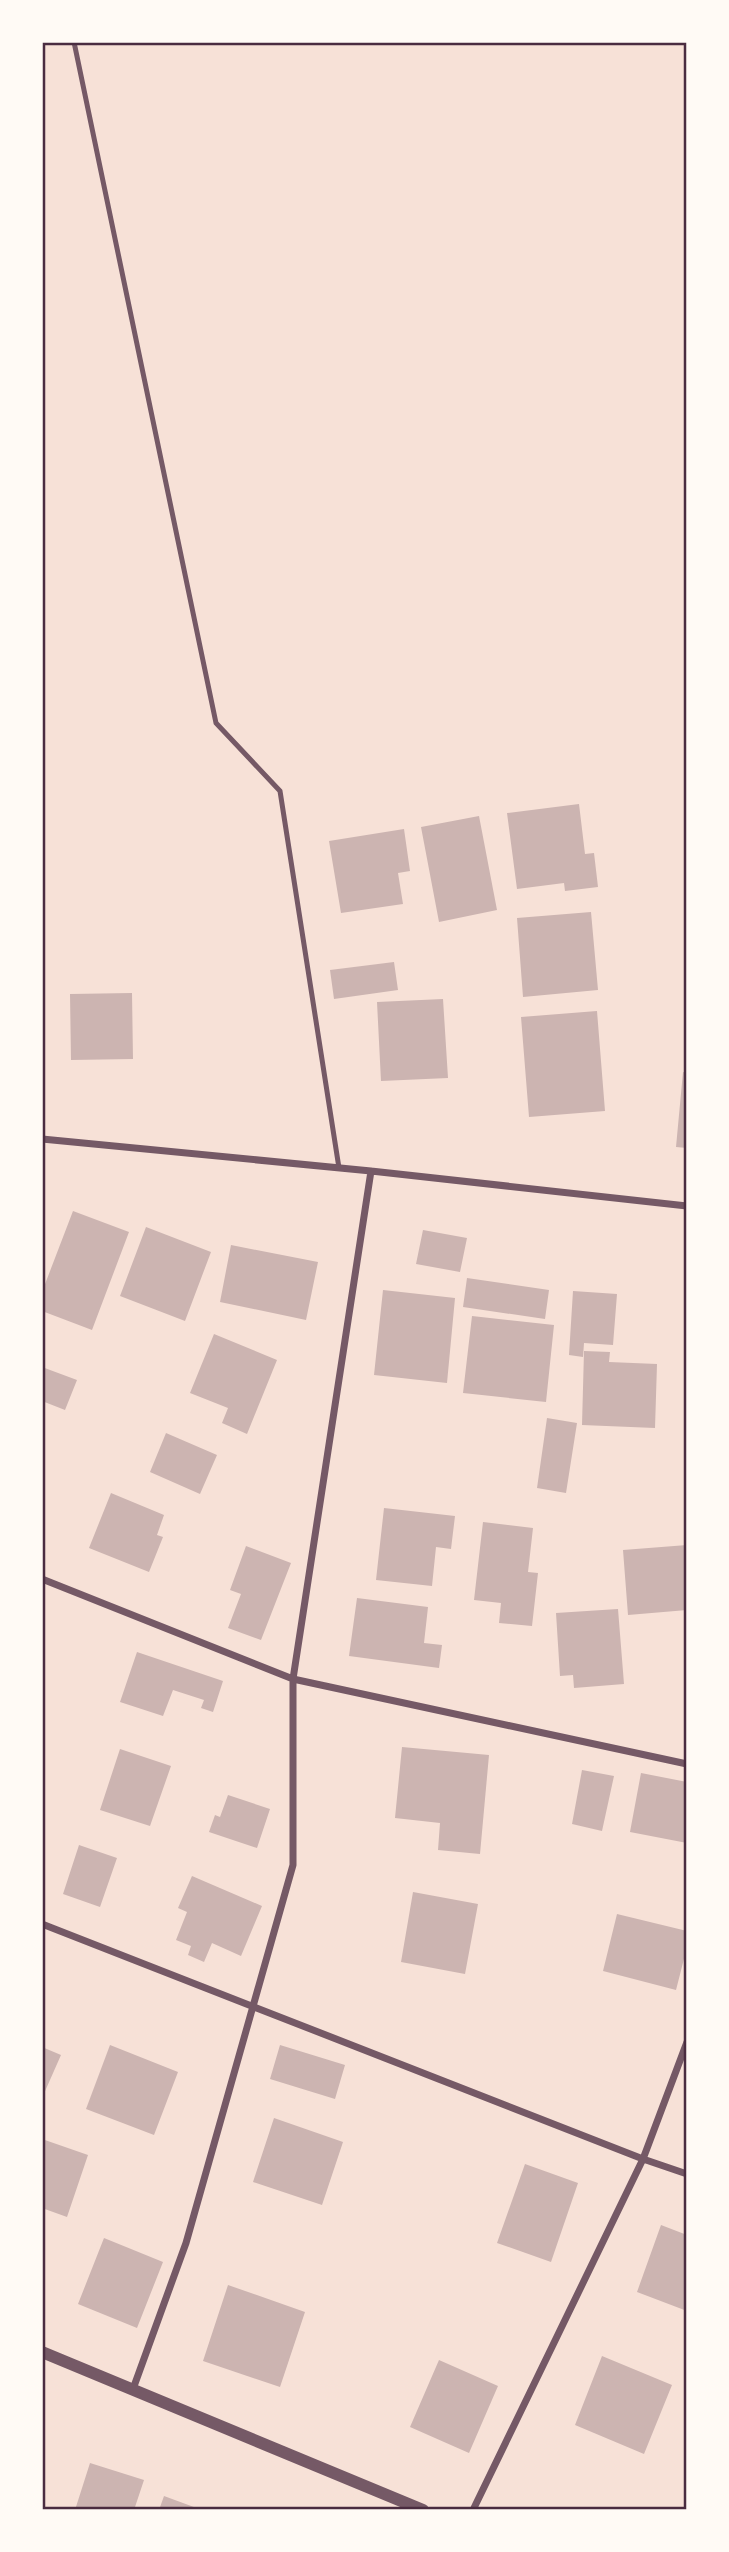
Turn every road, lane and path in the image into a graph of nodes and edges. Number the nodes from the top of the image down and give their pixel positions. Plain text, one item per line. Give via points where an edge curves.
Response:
1 (74, 42) edge
2 (42, 1139) edge
3 (339, 1168) junction
4 (371, 1171) junction
5 (687, 1206) edge
6 (42, 1579) edge
7 (293, 1679) junction
8 (687, 1764) edge
9 (42, 1924) edge
10 (252, 2007) junction
11 (687, 2042) edge
12 (643, 2159) junction
13 (687, 2174) edge
14 (42, 2352) edge
15 (132, 2389) junction
16 (423, 2510) edge
17 (473, 2510) edge

1 - 3 lane via 216,723 280,791
2 - 3 street
3 - 4 street
4 - 5 street
4 - 7 street
6 - 7 street
7 - 8 street
7 - 10 street via 293,1865
9 - 10 street
10 - 12 street
10 - 15 street via 186,2243
11 - 12 street
12 - 13 street
12 - 17 street
14 - 15 street
15 - 16 street

